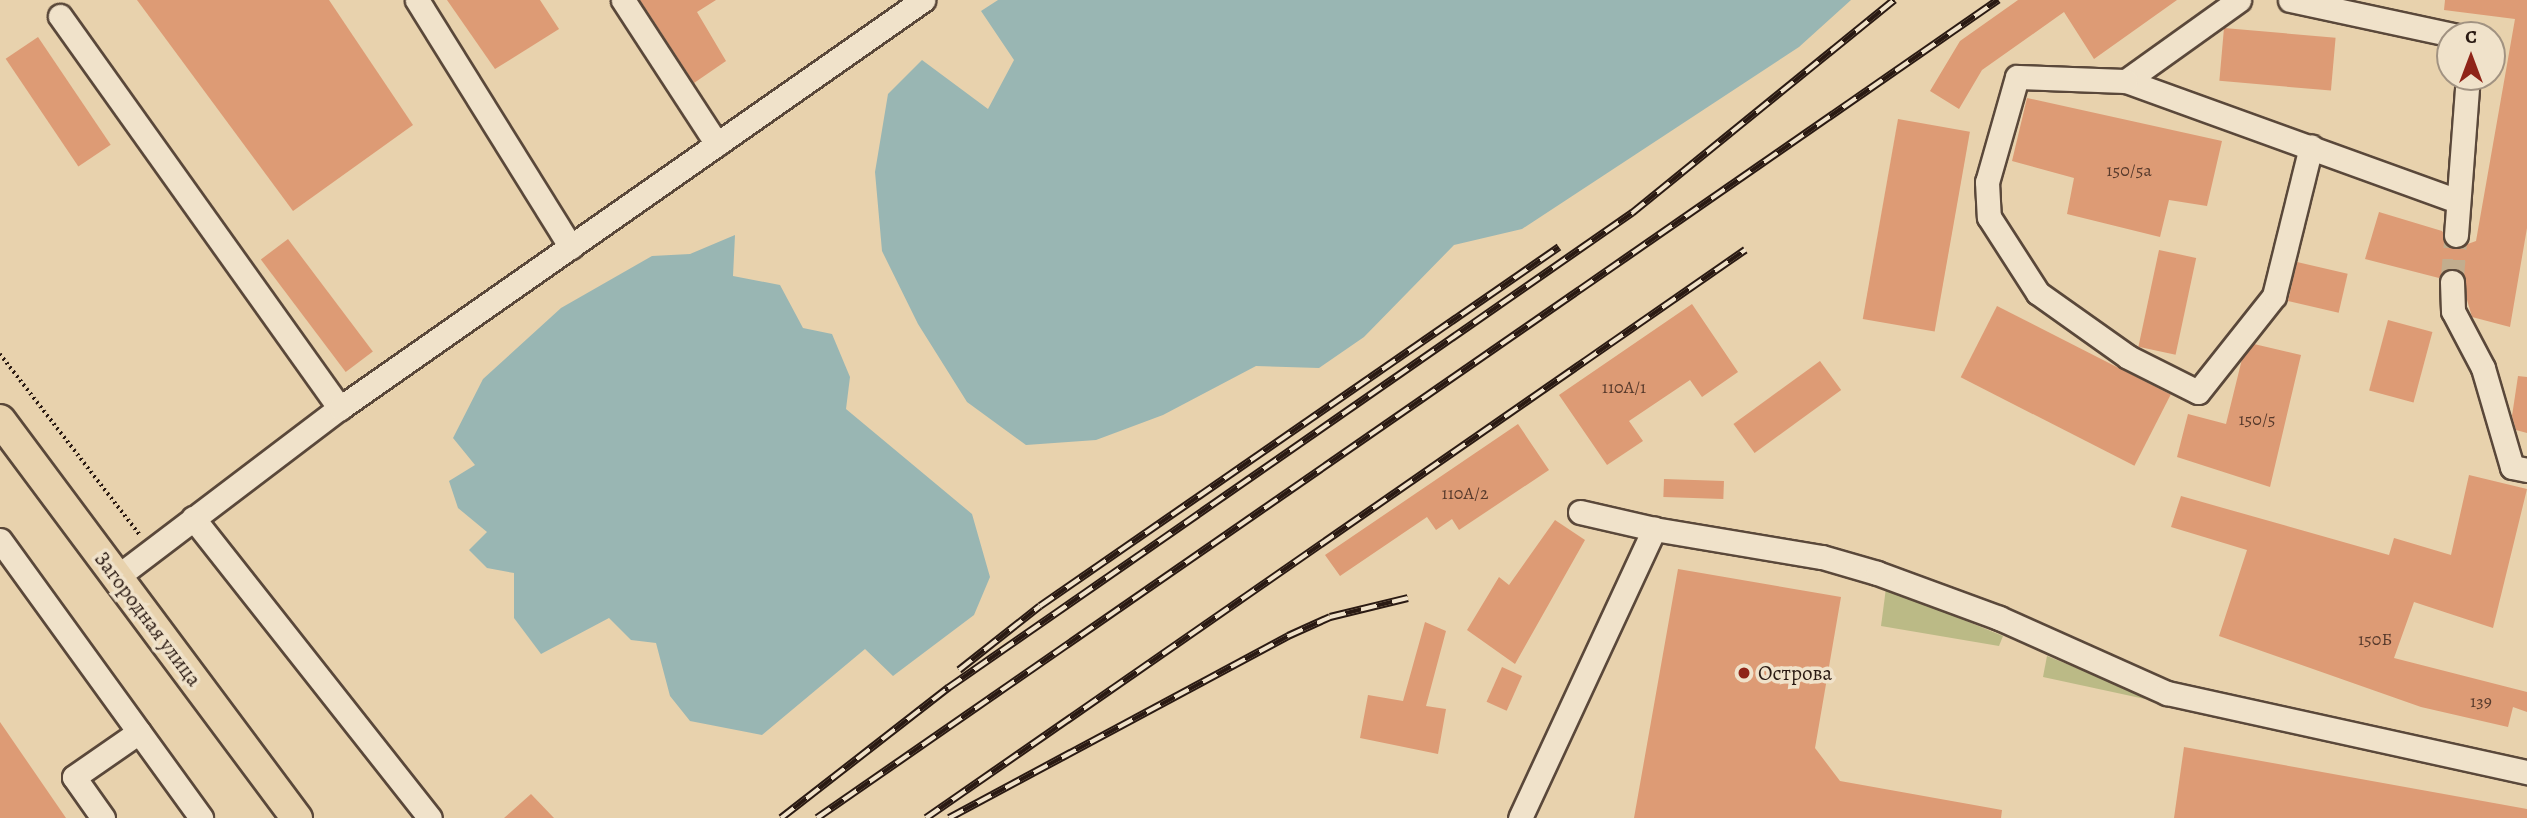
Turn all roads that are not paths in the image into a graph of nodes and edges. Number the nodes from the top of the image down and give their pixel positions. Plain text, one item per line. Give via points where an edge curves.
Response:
1 (416, 0) edge
2 (623, 0) edge
3 (923, 0) edge
4 (2239, 0) edge
5 (2290, 0) edge
6 (60, 16) dead end
7 (2436, 31) edge
8 (2126, 81) junction
9 (2467, 91) edge
10 (716, 144) junction
11 (2311, 147) junction
12 (2458, 201) junction
13 (2456, 235) tunnel mouth
14 (571, 247) junction
15 (2452, 282) tunnel mouth
16 (340, 408) junction
17 (5, 437) edge
18 (2527, 470) edge
19 (1580, 512) dead end
20 (192, 518) junction
21 (1654, 528) junction
22 (0, 540) edge
23 (117, 578) junction
24 (139, 732) junction
25 (2527, 772) edge
26 (103, 818) edge
27 (201, 818) edge
28 (297, 818) edge
29 (430, 818) edge
30 (1520, 818) edge

1 - 14 street
2 - 10 street
3 - 10 street
4 - 8 street
5 - 7 street
6 - 16 street
8 - 11 street
8 - 11 street via 2017,77 1987,182 1989,217 2038,293 2128,357 2198,392 2274,296
9 - 12 street
10 - 14 street
11 - 12 street
12 - 13 street
14 - 16 street
15 - 18 street via 2453,312 2483,368 2512,467
16 - 20 street
17 - 23 main road, Загородная улица
19 - 21 street
20 - 23 street
20 - 29 street
21 - 25 street via 1822,557 1877,573 1999,618 2167,693
21 - 30 street
22 - 24 street
23 - 28 main road, Загородная улица
24 - 26 street via 74,778
24 - 27 street

